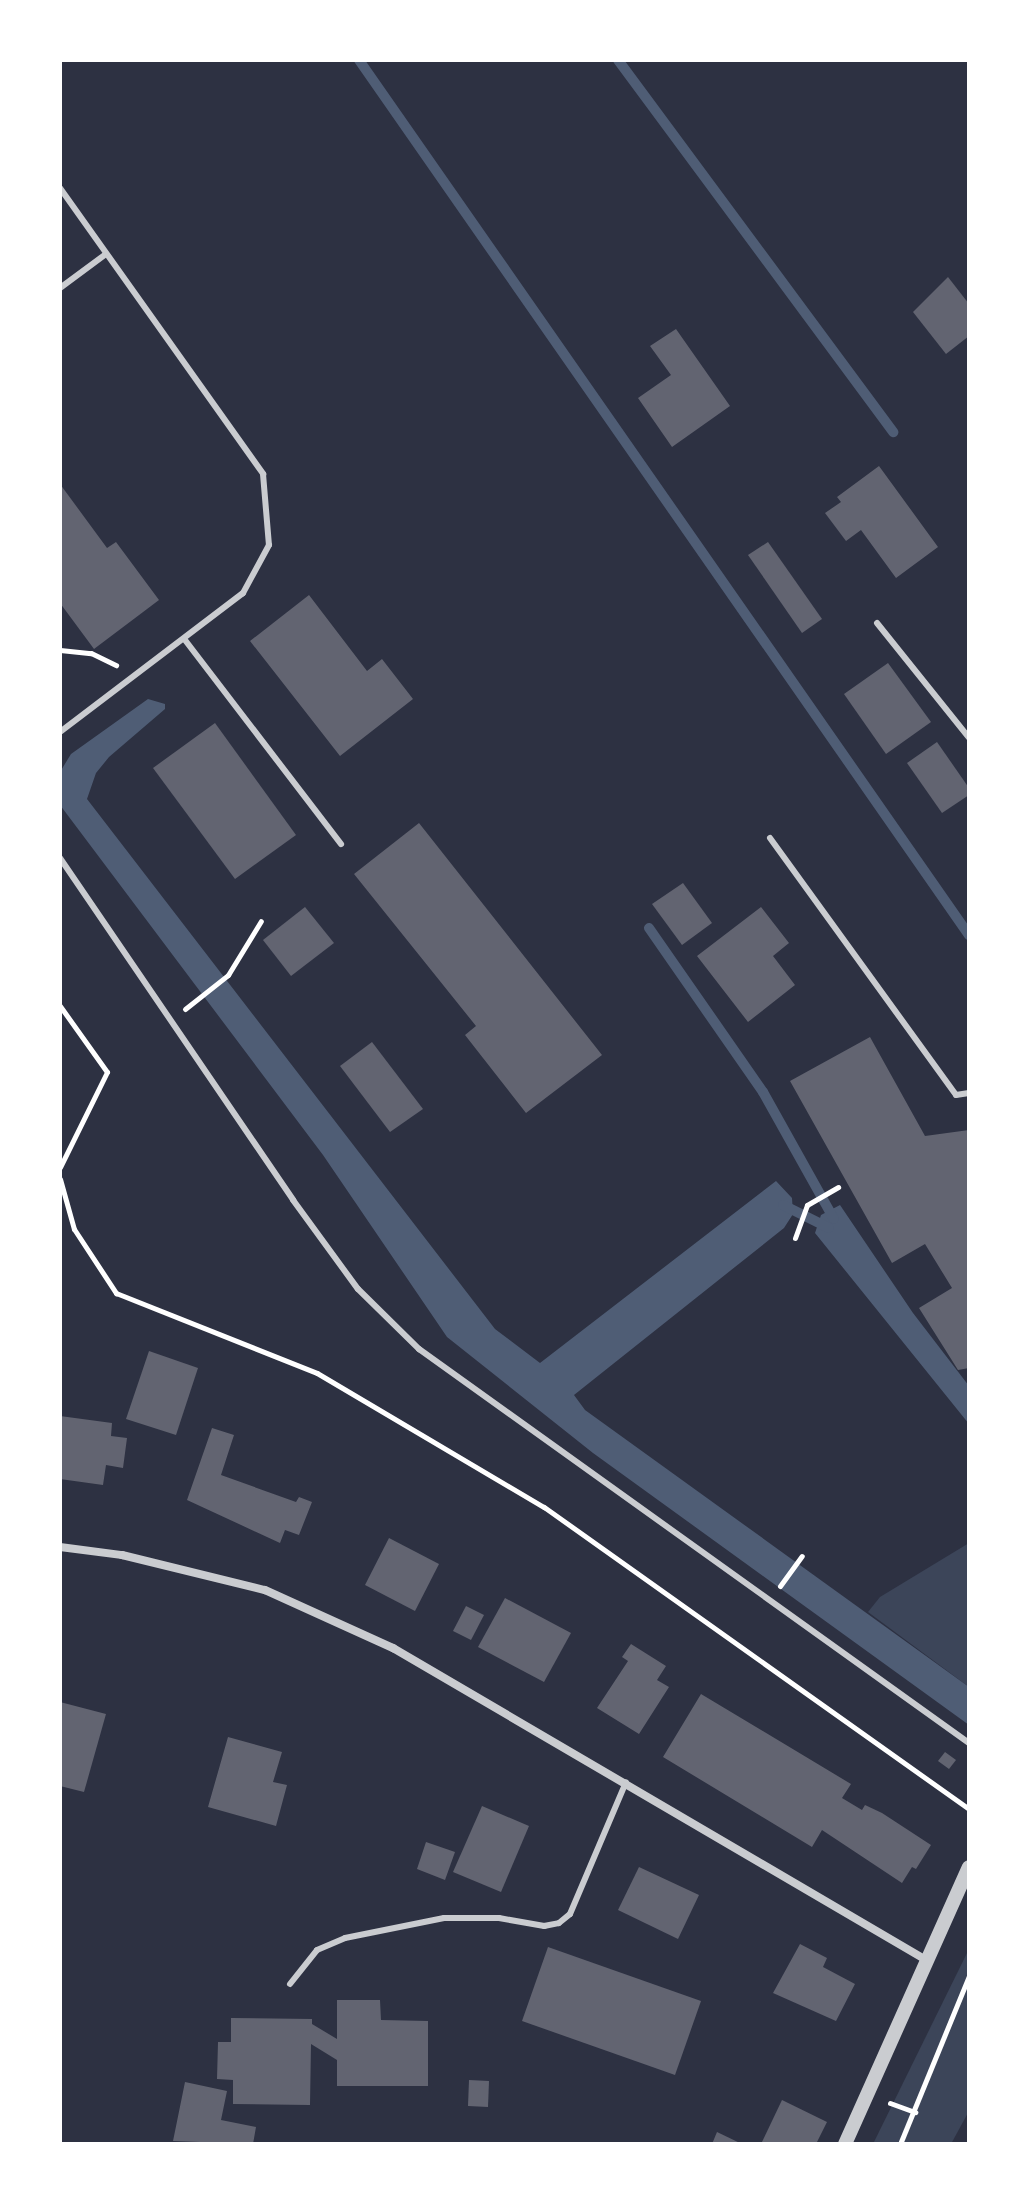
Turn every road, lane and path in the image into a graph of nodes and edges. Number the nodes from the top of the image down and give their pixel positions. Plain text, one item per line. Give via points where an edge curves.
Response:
1 (60, 188) edge
2 (106, 254) junction
3 (60, 288) edge
4 (877, 623) dead end
5 (185, 640) junction
6 (60, 650) edge
7 (137, 675) junction
8 (60, 732) edge
9 (969, 738) edge
10 (770, 838) dead end
11 (341, 844) dead end
12 (60, 858) edge
13 (261, 921) dead end
14 (198, 1000) dead end
15 (60, 1006) edge
16 (969, 1093) edge
17 (60, 1167) edge
18 (60, 1179) edge
19 (838, 1187) dead end
20 (795, 1238) dead end
21 (60, 1547) edge
22 (802, 1556) dead end
23 (768, 1603) junction
24 (969, 1743) edge
25 (626, 1782) junction
26 (969, 1809) edge
27 (969, 1867) edge
28 (926, 1960) junction
29 (969, 1976) edge
30 (290, 1984) dead end
31 (845, 2144) edge
32 (900, 2144) edge

1 - 2 lane
2 - 3 lane
2 - 5 lane via 263,474 269,545 243,593
4 - 9 lane
5 - 7 lane
5 - 11 lane
6 - 7 path via 91,653
7 - 8 lane
10 - 16 lane via 956,1095
12 - 23 lane via 358,1289 419,1349
13 - 14 path via 228,975
15 - 17 path via 107,1072
18 - 26 path via 74,1229 116,1293 317,1373 544,1507
19 - 20 path via 807,1205
21 - 25 street via 122,1555 265,1590 393,1648
22 - 23 path
23 - 24 lane
25 - 28 street
25 - 30 lane via 570,1914 559,1923 444,1918 345,1938 317,1950
27 - 28 street
28 - 31 street
29 - 32 path

